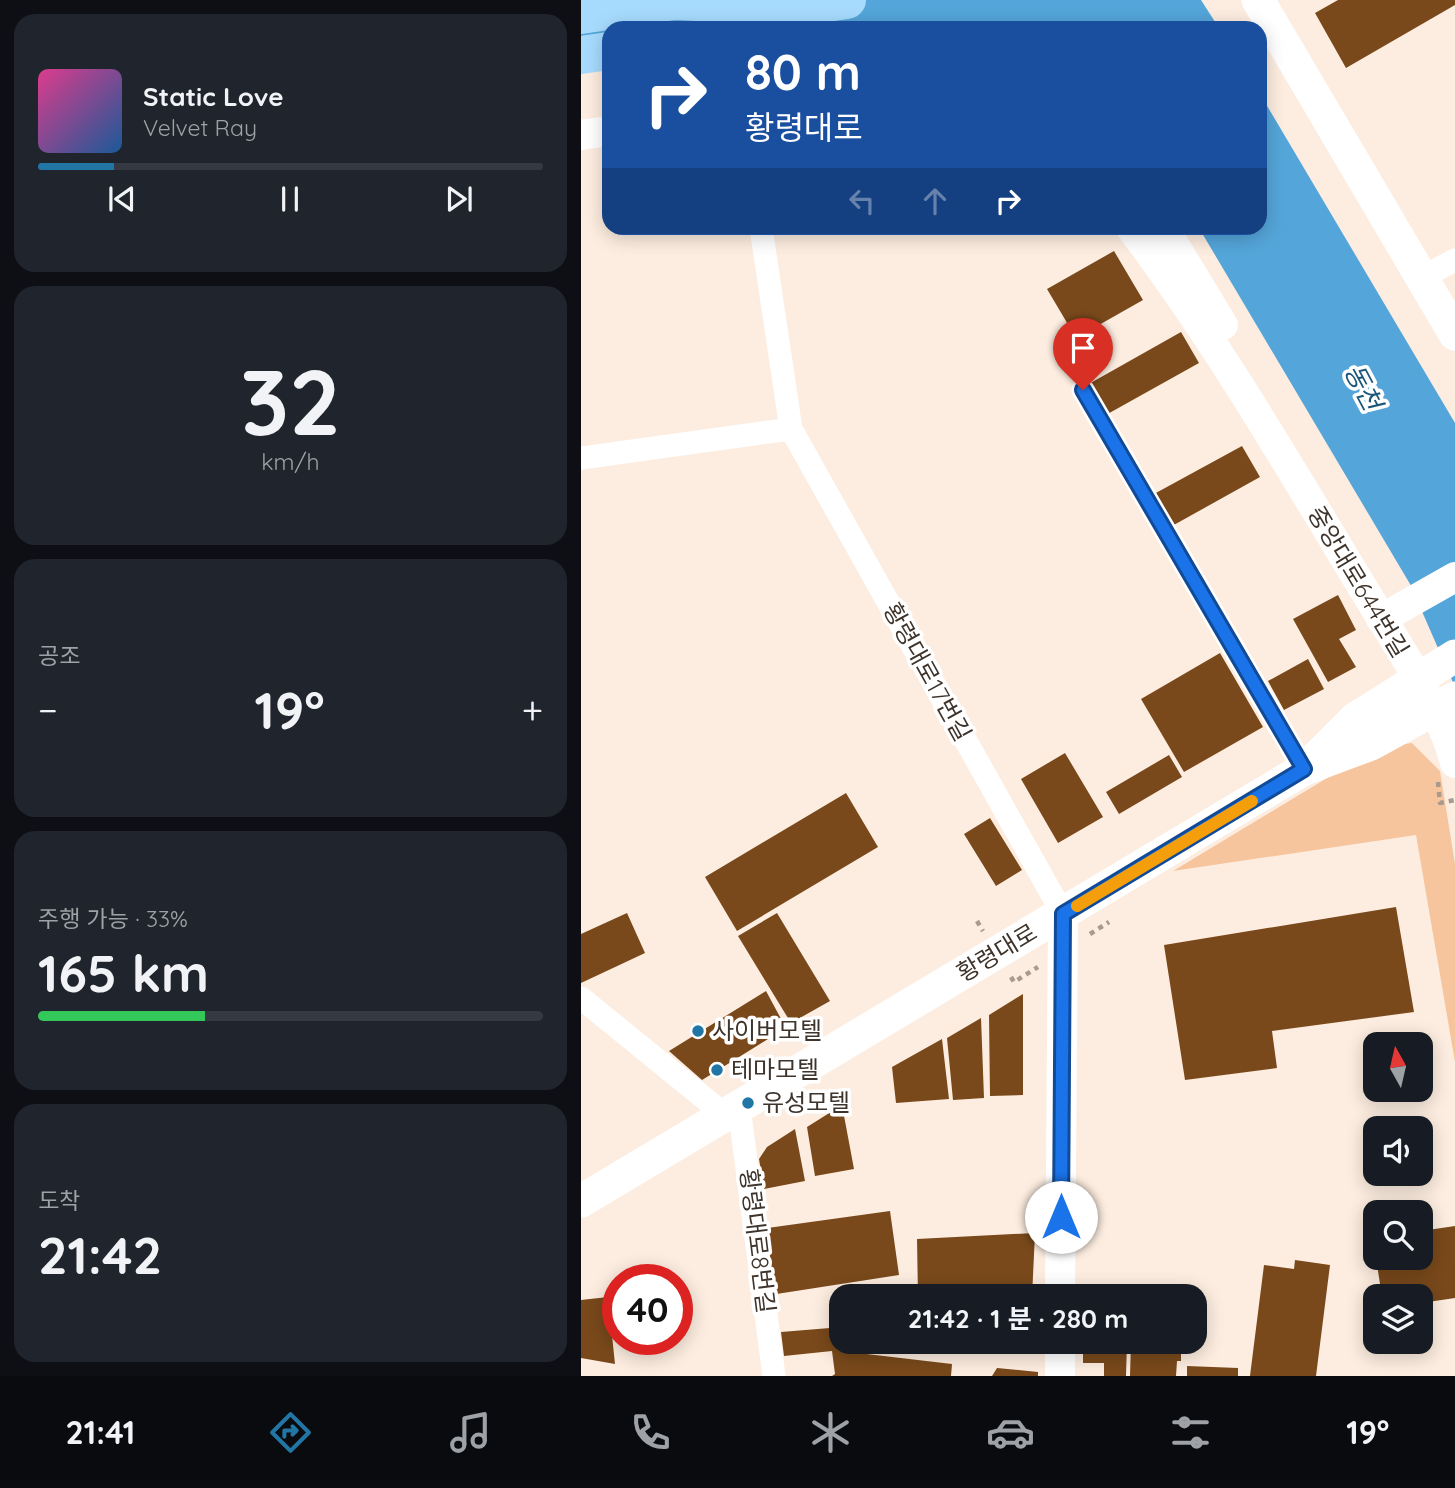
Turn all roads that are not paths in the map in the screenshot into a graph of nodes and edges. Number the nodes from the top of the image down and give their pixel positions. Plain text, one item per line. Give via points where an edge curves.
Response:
1 (681, 0) edge
2 (847, 0) edge
3 (1258, 0) edge
4 (676, 1) edge
5 (581, 15) edge
6 (602, 52) edge
7 (581, 55) edge
8 (602, 132) edge
9 (581, 135) edge
10 (762, 235) edge
11 (1136, 235) edge
12 (1169, 235) edge
13 (1455, 260) edge
14 (1423, 277) junction
15 (1455, 334) edge
16 (1083, 390) dead end
17 (791, 429) junction
18 (1283, 455) junction
19 (581, 458) edge
20 (1455, 577) edge
21 (1393, 612) junction
22 (1455, 656) edge
23 (1416, 680) junction
24 (1444, 704) edge
25 (1455, 763) edge
26 (1304, 769) junction
27 (1063, 914) junction
28 (581, 998) edge
29 (732, 1111) junction
30 (586, 1202) edge
31 (1060, 1284) edge
32 (1060, 1354) edge
33 (774, 1376) edge
34 (1060, 1376) edge

1 - 4 highway
2 - 4 highway via 799,7
3 - 14 main road
4 - 5 highway
6 - 7 highway
8 - 9 street
10 - 17 street, 황령대로17번길
11 - 18 street via 1182,296
12 - 18 street via 1247,369
13 - 14 street
14 - 15 main road
16 - 26 street
17 - 19 street
17 - 27 street, 황령대로17번길
18 - 21 street, 중앙대로644번길
20 - 21 street
21 - 23 street, 중앙대로644번길
22 - 23 main road
23 - 24 street, 중앙대로644번길
23 - 26 main road via 1355,719
24 - 25 street, 중앙대로644번길
24 - 26 main road, 황령대로 via 1371,744
26 - 27 main road, 황령대로
27 - 29 main road, 황령대로
27 - 31 street
28 - 29 street
29 - 30 main road, 황령대로
29 - 33 street, 황령대로8번길
32 - 34 street

